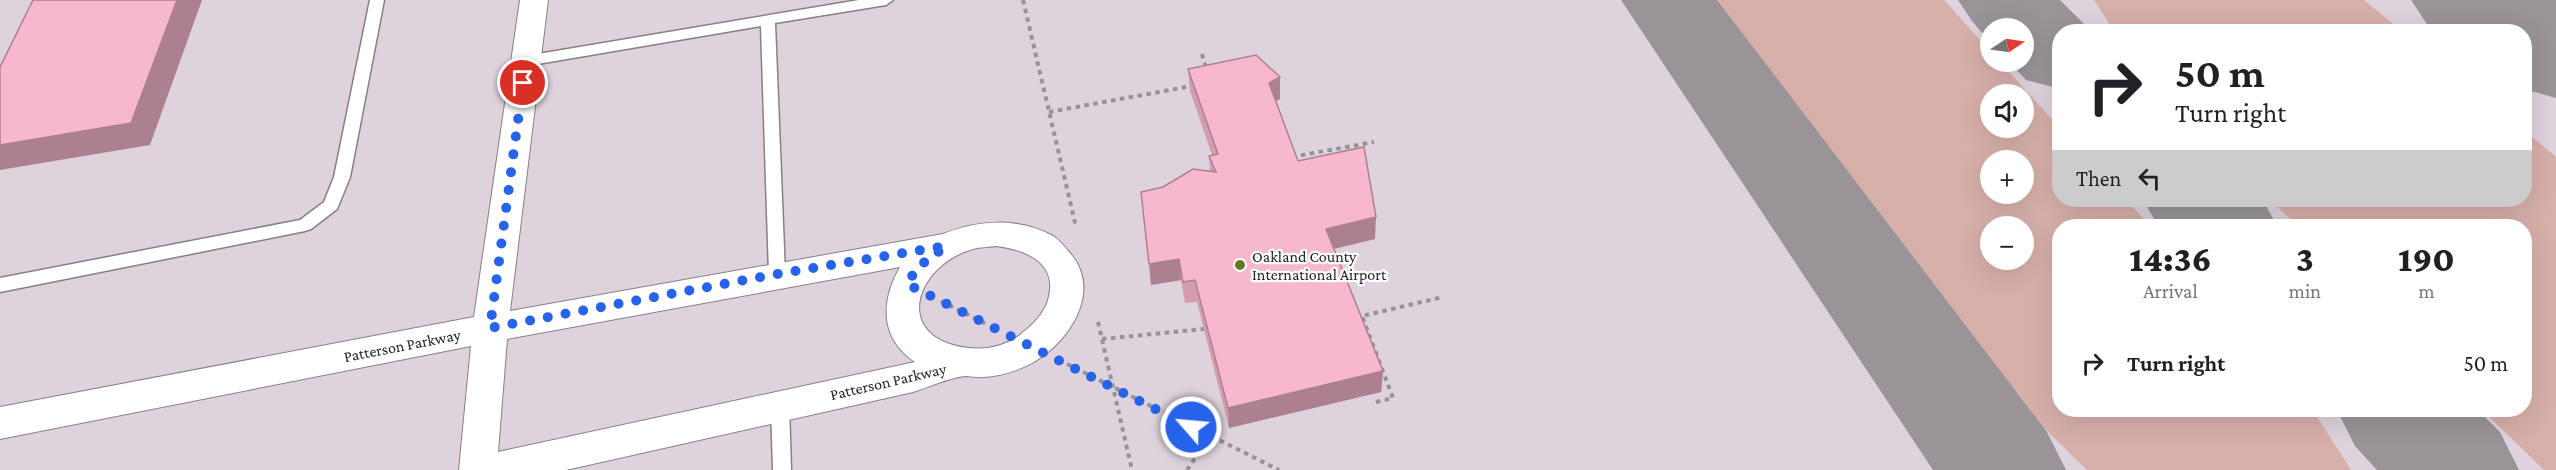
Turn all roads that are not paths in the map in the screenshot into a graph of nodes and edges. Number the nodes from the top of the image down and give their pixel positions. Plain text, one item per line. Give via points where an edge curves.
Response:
1 (377, 0) edge
2 (534, 0) edge
3 (886, 0) edge
4 (768, 20) junction
5 (526, 61) junction
6 (946, 246) junction
7 (777, 274) junction
8 (0, 285) edge
9 (490, 328) junction
10 (966, 362) junction
11 (780, 406) junction
12 (0, 423) edge
13 (478, 470) edge
14 (493, 470) edge
15 (782, 470) edge

1 - 8 lane via 342,177 331,206 305,225
2 - 5 street
3 - 4 lane
4 - 5 lane
4 - 7 lane
5 - 9 street
6 - 7 street, Patterson Parkway
6 - 10 street via 917,268 903,291 901,316 911,338 932,355
6 - 10 street via 966,238 996,234 1023,237 1047,249 1062,267 1068,289 1063,313 1047,335 1023,352 993,362
7 - 9 street, Patterson Parkway
9 - 12 street, Patterson Parkway
9 - 13 street
10 - 11 street, Patterson Parkway
11 - 14 street, Patterson Parkway
11 - 15 lane

